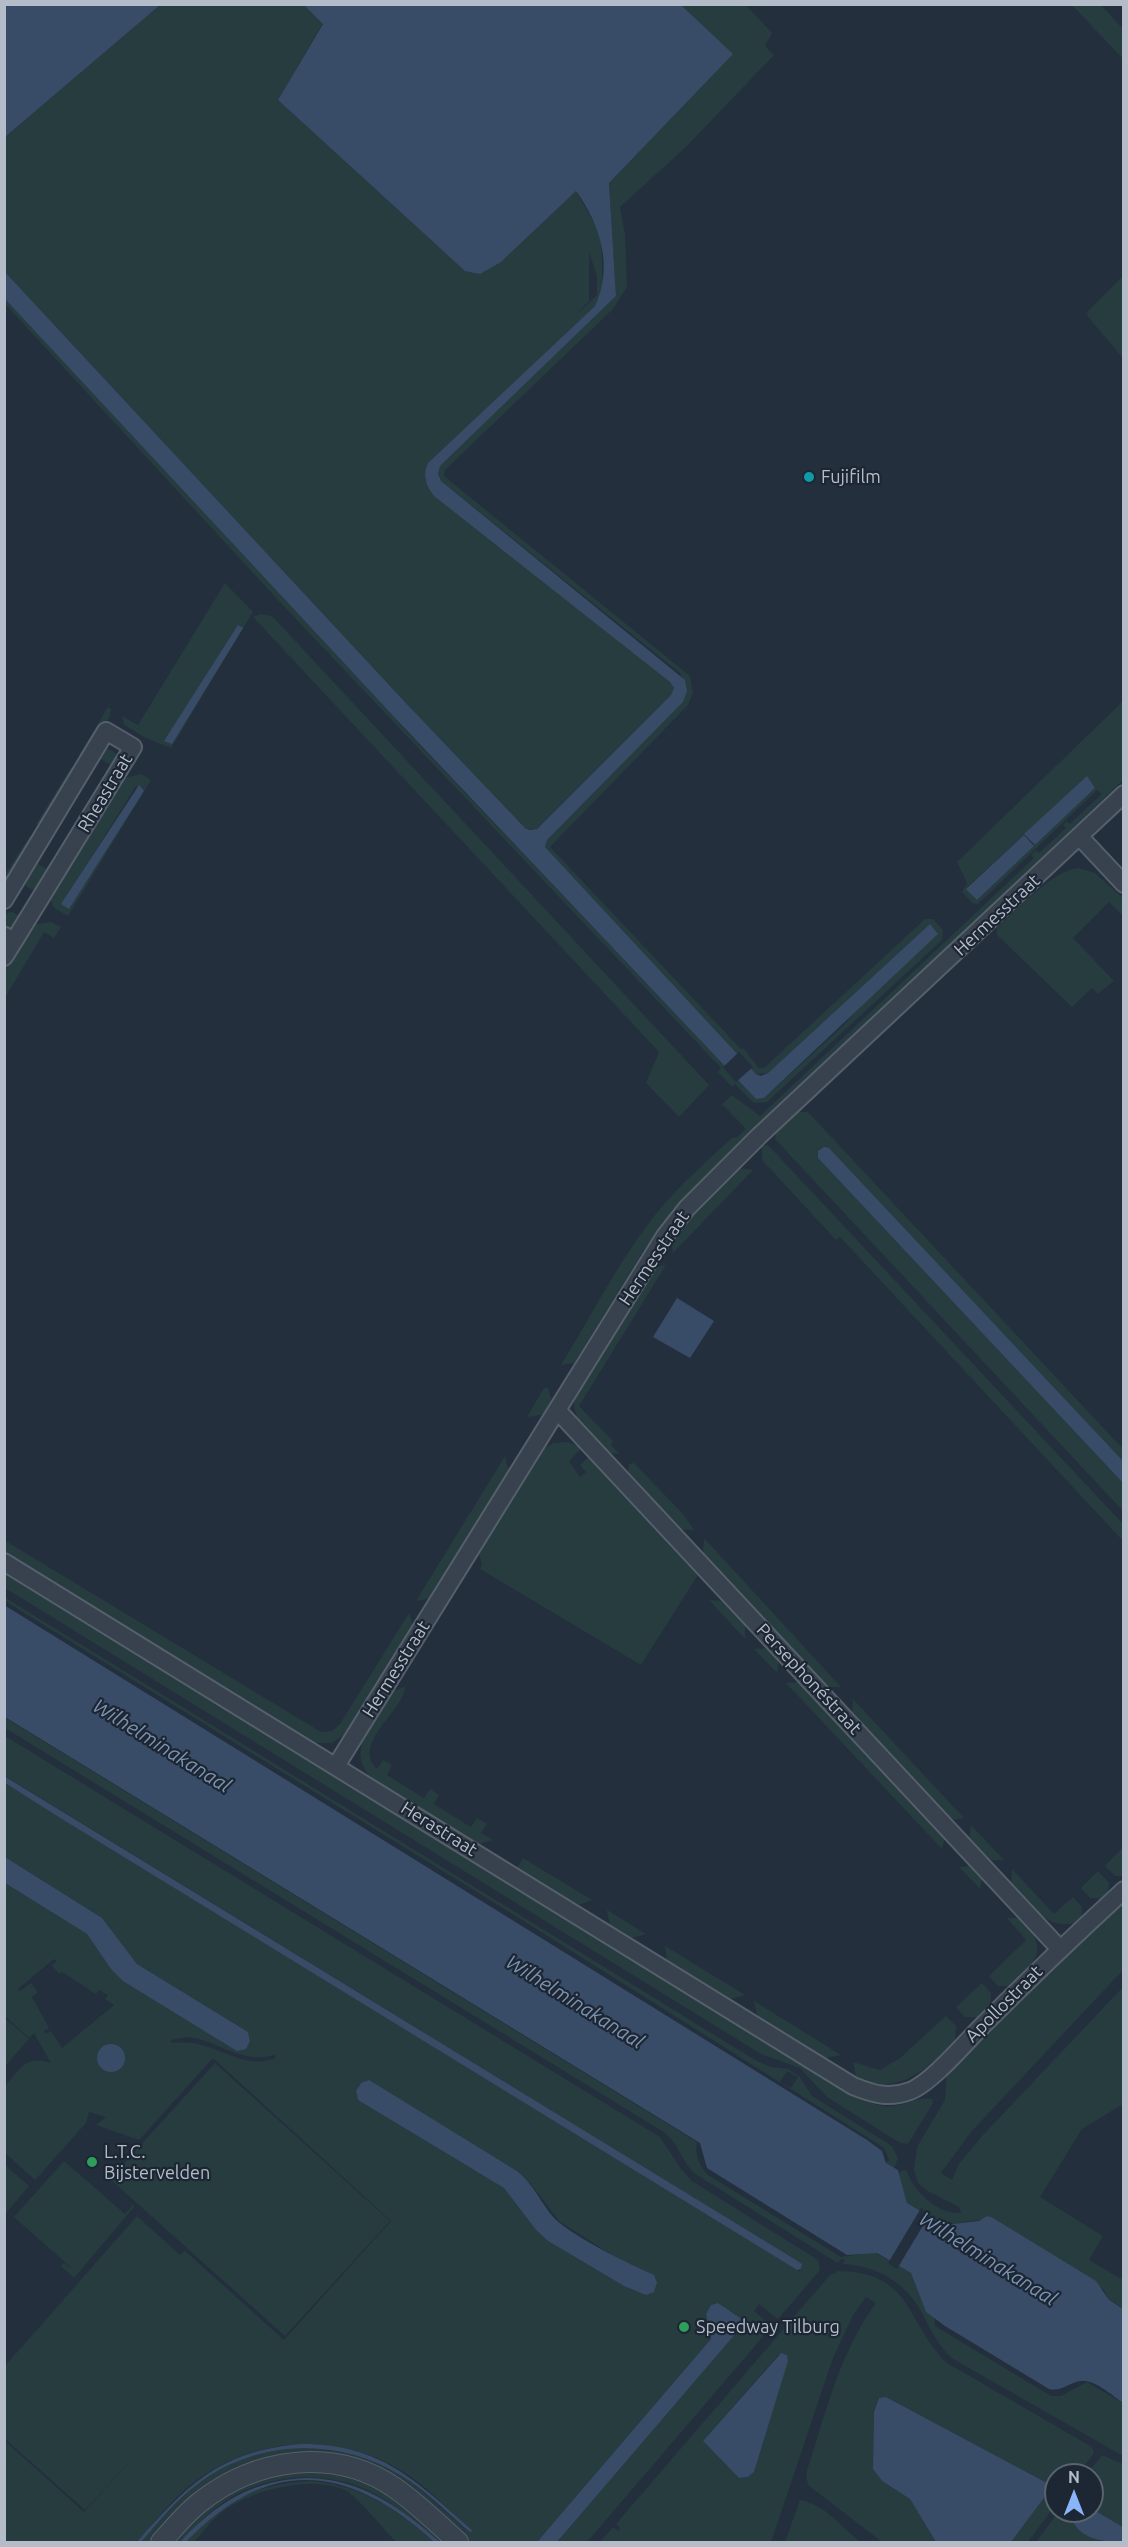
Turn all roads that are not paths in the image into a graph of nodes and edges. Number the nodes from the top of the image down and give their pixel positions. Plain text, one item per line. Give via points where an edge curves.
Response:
1 (1124, 794) edge
2 (1079, 836) junction
3 (1124, 884) edge
4 (4, 900) edge
5 (9, 938) edge
6 (4, 957) edge
7 (557, 1410) junction
8 (4, 1562) edge
9 (336, 1766) junction
10 (1124, 1890) edge
11 (1060, 1949) junction
12 (874, 2095) joint
13 (161, 2542) edge
14 (458, 2542) edge

1 - 2 street, Hermesstraat
2 - 3 street
2 - 7 street, Hermesstraat via 687,1208 665,1236
4 - 5 street, Rheastraat via 106,731 133,747
5 - 6 street, Rheastraat
7 - 9 street, Hermesstraat
7 - 11 street, Persephonéstraat
8 - 9 street, Herastraat
9 - 12 street, Herastraat via 853,2086
10 - 11 street, Apollostraat
11 - 12 street, Apollostraat via 913,2090 893,2096
13 - 14 street via 197,2504 241,2475 293,2462 345,2467 374,2477 408,2498

